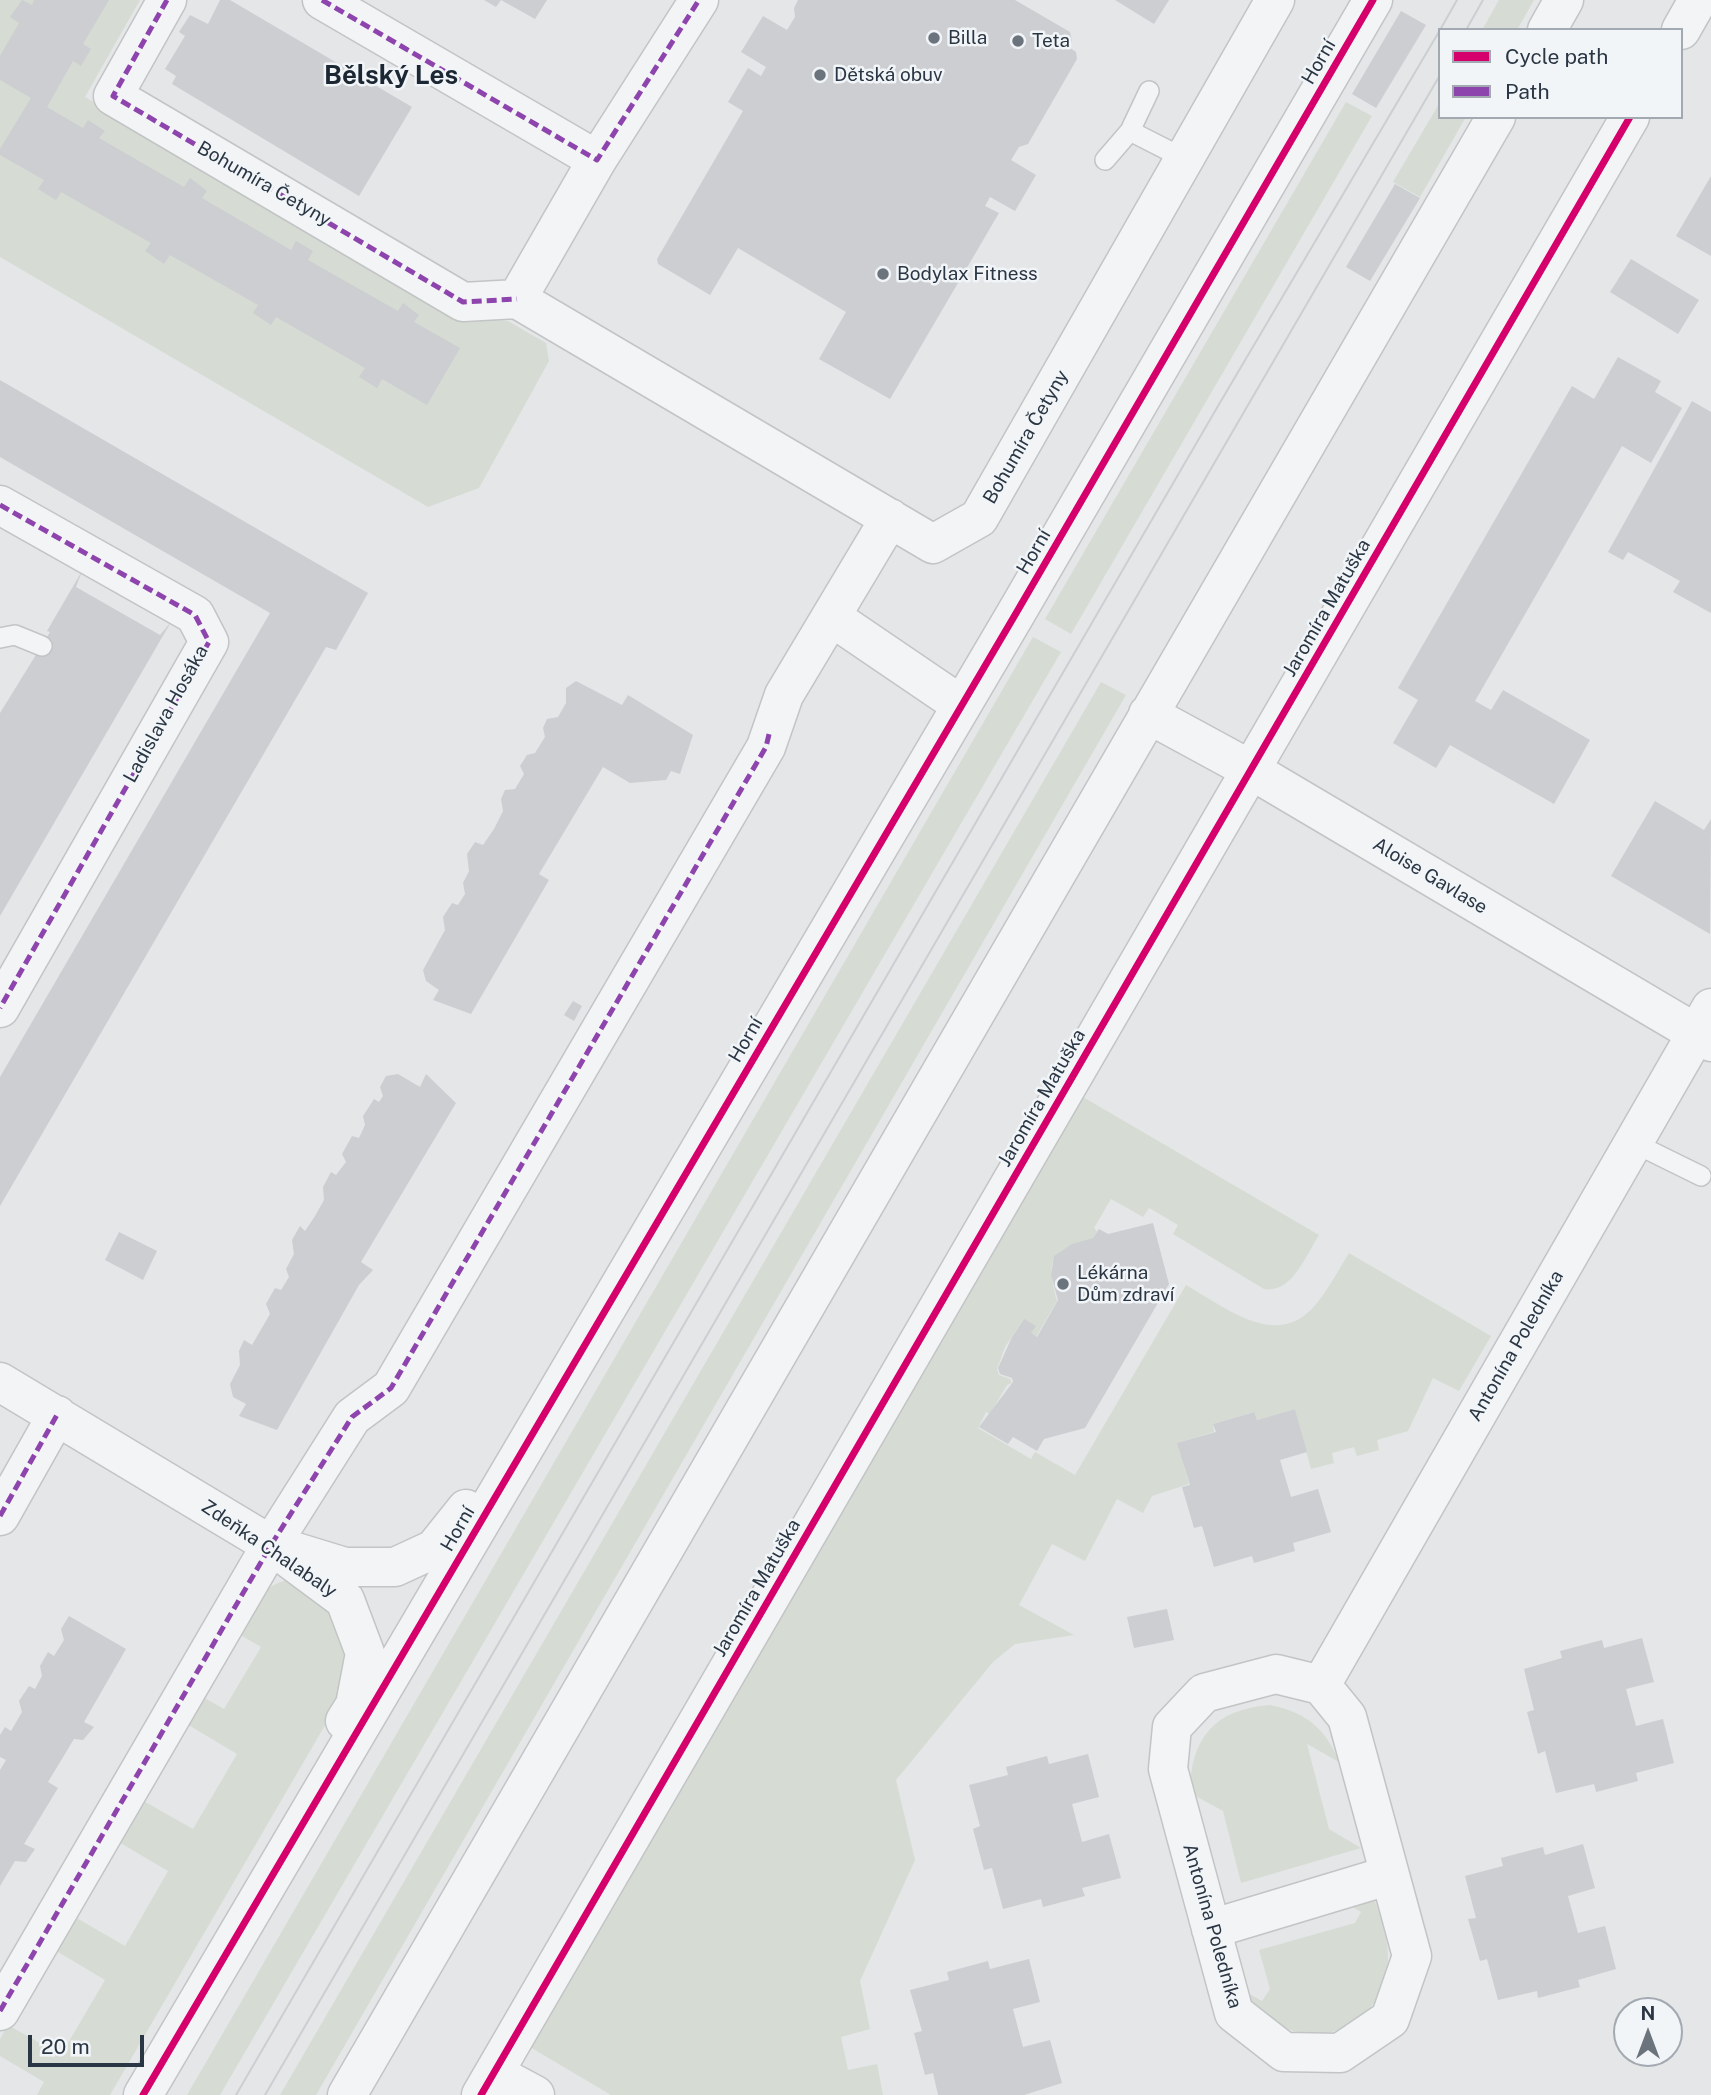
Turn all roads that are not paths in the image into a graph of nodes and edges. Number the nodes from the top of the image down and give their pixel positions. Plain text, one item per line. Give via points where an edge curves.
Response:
1 (167, 0) edge
2 (322, 0) edge
3 (699, 0) edge
4 (1275, 0) edge
5 (1373, 0) edge
6 (1564, 0) edge
7 (1699, 0) edge
8 (1548, 28) edge
9 (1682, 28) edge
10 (1149, 90) dead end
11 (1495, 119) edge
12 (1629, 119) edge
13 (1130, 131) junction
14 (1185, 159) junction
15 (597, 160) junction
16 (1105, 160) dead end
17 (517, 299) junction
18 (0, 505) edge
19 (890, 518) junction
20 (833, 618) junction
21 (0, 638) edge
22 (42, 646) dead end
23 (961, 705) junction
24 (1148, 713) junction
25 (1251, 770) junction
26 (0, 1007) edge
27 (1706, 1027) edge
28 (1634, 1143) junction
29 (1700, 1176) dead end
30 (632, 1265) junction
31 (0, 1382) edge
32 (57, 1415) junction
33 (0, 1516) edge
34 (271, 1545) junction
35 (1321, 1685) junction
36 (1390, 1875) junction
37 (1211, 1928) junction
38 (204, 1993) junction
39 (0, 2011) edge
40 (487, 2084) edge
41 (144, 2093) edge
42 (346, 2095) edge
43 (535, 2095) edge

1 - 17 street, Bohumíra Četyny via 113,96 463,302
2 - 15 street
3 - 15 street
4 - 14 street, Bohumíra Četyny
5 - 23 street, Horní
6 - 8 street
7 - 9 street
10 - 13 lane
11 - 24 street
12 - 25 street, Jaromíra Matuška
13 - 14 lane
13 - 16 lane
14 - 19 street, Bohumíra Četyny via 979,518 933,544
15 - 17 street
17 - 19 street, Bohumíra Četyny
18 - 26 street, Ladislava Hosáka via 195,615 209,642
19 - 20 street
20 - 23 street
20 - 34 street via 784,695 759,758 391,1388 352,1417
21 - 22 lane via 15,635
23 - 30 street, Horní
24 - 25 street, Aloise Gavlase
24 - 42 street
25 - 27 street, Aloise Gavlase
25 - 40 street, Jaromíra Matuška
27 - 28 street, Antonína Poledníka
28 - 29 lane
28 - 35 street, Antonína Poledníka
30 - 34 street via 580,1320 468,1507 434,1549 395,1567 345,1567
30 - 38 street, Horní
31 - 32 street, Zdeňka Chalabaly
32 - 33 street
32 - 34 street, Zdeňka Chalabaly
34 - 38 street, Zdeňka Chalabaly via 345,1600 365,1653 355,1705 250,1877
34 - 39 street
35 - 36 street, Antonína Poledníka via 1347,1717
35 - 37 street, Antonína Poledníka via 1276,1674 1204,1693 1172,1727 1168,1769
36 - 37 street
36 - 37 street, Antonína Poledníka via 1412,1956 1390,2019 1340,2053 1284,2052 1234,2013
38 - 41 street, Horní
40 - 43 street

